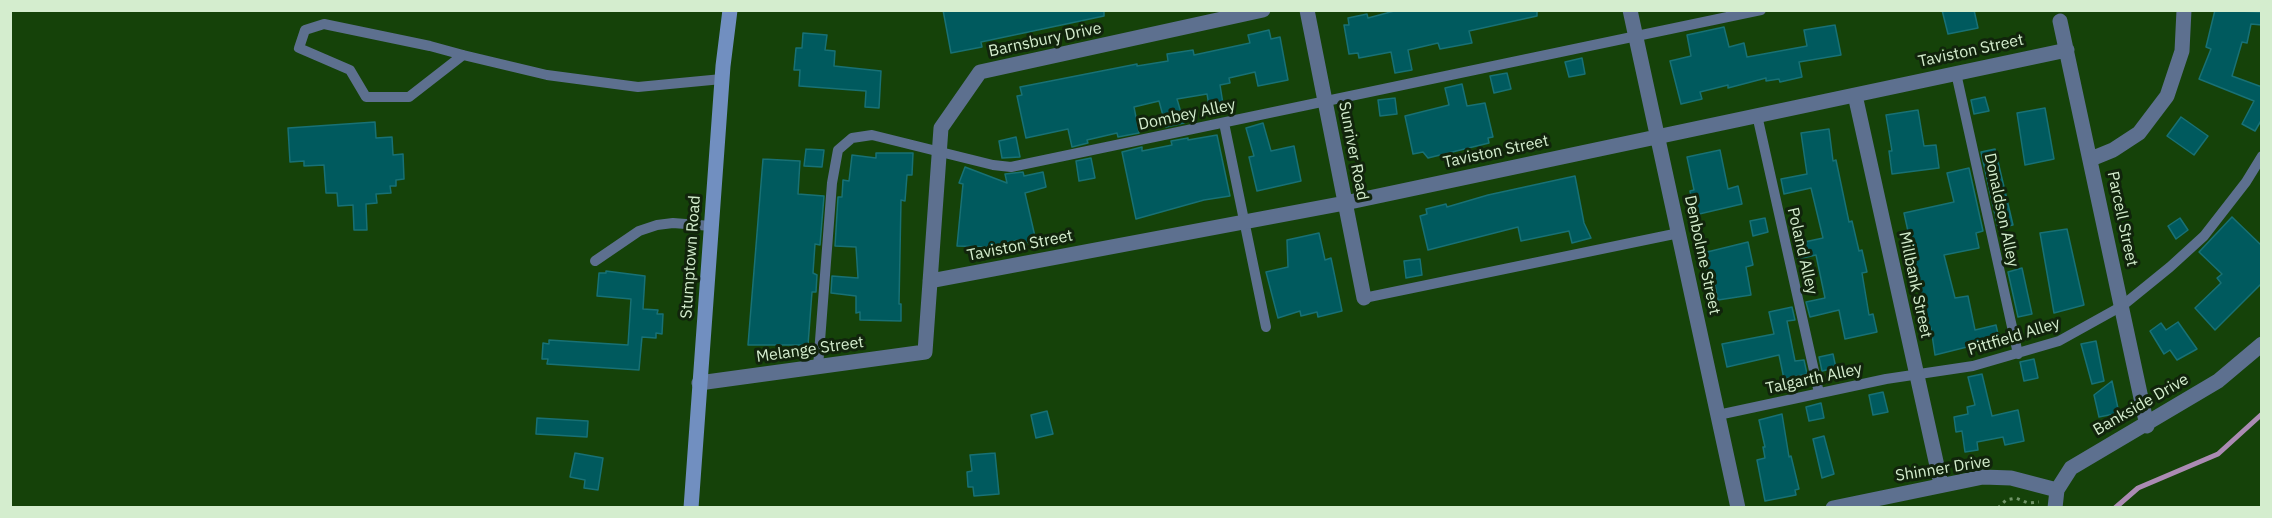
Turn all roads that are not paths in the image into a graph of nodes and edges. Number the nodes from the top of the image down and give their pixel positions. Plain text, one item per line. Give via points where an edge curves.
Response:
1 (730, 10) edge
2 (1263, 10) edge
3 (1307, 10) edge
4 (1630, 10) edge
5 (1761, 10) edge
6 (2184, 10) edge
7 (2058, 14) edge
8 (1636, 38) junction
9 (2067, 50) junction
10 (463, 54) junction
11 (1956, 73) junction
12 (722, 79) junction
13 (1855, 94) junction
14 (1325, 100) junction
15 (1757, 115) junction
16 (1224, 123) junction
17 (1658, 136) junction
18 (939, 151) junction
19 (2262, 156) edge
20 (2091, 159) junction
21 (1345, 203) junction
22 (1246, 221) junction
23 (711, 226) junction
24 (1679, 234) junction
25 (595, 261) dead end
26 (930, 281) junction
27 (1364, 298) joint
28 (2122, 306) junction
29 (1266, 327) dead end
30 (2262, 344) edge
31 (925, 352) joint
32 (2018, 354) junction
33 (818, 367) junction
34 (1916, 374) junction
35 (699, 383) junction
36 (1819, 393) junction
37 (1718, 415) junction
38 (2147, 426) junction
39 (1941, 484) junction
40 (2057, 490) junction
41 (691, 507) edge
42 (1738, 507) edge
43 (1833, 507) edge
44 (2055, 507) edge

1 - 12 street, Stumptown Road
2 - 18 street, Barnsbury Drive via 980,72 941,128
3 - 14 street, Sunriver Road
4 - 8 street, Denbolme Street
5 - 8 lane, Dombey Alley
6 - 20 street via 2182,51 2167,96 2139,133 2114,150
7 - 9 street, Parcell Street
8 - 14 lane, Dombey Alley
8 - 17 street, Denbolme Street
9 - 11 street, Taviston Street
9 - 20 street, Parcell Street
10 - 10 lane via 324,24 305,30 299,48 350,70 366,96 409,97
10 - 12 lane via 547,75 638,87
11 - 13 street, Taviston Street
11 - 32 lane, Donaldson Alley
12 - 23 street, Stumptown Road
13 - 15 street, Taviston Street
13 - 34 street, Millbank Street
14 - 16 lane, Dombey Alley
14 - 21 street, Sunriver Road
15 - 17 street, Taviston Street
15 - 36 lane, Poland Alley
16 - 18 lane, Dombey Alley via 1011,167
16 - 22 lane
17 - 21 street, Taviston Street
17 - 24 street, Denbolme Street
18 - 26 street, Barnsbury Drive
18 - 33 lane, Dombey Alley via 872,135 852,138 838,150
19 - 28 lane, Pittfield Alley via 2204,236
20 - 28 street, Parcell Street
21 - 22 street, Taviston Street
21 - 27 street, Sunriver Road
22 - 26 street, Taviston Street
22 - 29 lane
23 - 25 lane via 657,225 639,231
23 - 35 street, Stumptown Road
24 - 27 lane
24 - 37 street, Denbolme Street
26 - 31 street, Barnsbury Drive
28 - 32 lane, Pittfield Alley via 2059,341
28 - 38 street, Parcell Street
30 - 38 street, Bankside Drive via 2218,381
31 - 33 street, Melange Street
32 - 34 lane, Pittfield Alley via 1973,366
33 - 35 street, Melange Street
34 - 36 lane, Talgarth Alley
34 - 39 street, Millbank Street
35 - 41 street, Stumptown Road
36 - 37 lane, Talgarth Alley
37 - 42 street, Denbolme Street
38 - 40 street, Bankside Drive via 2071,468
39 - 40 street, Shinner Drive via 1983,477 2011,478
39 - 43 street, Shinner Drive
40 - 44 street, Bankside Drive

